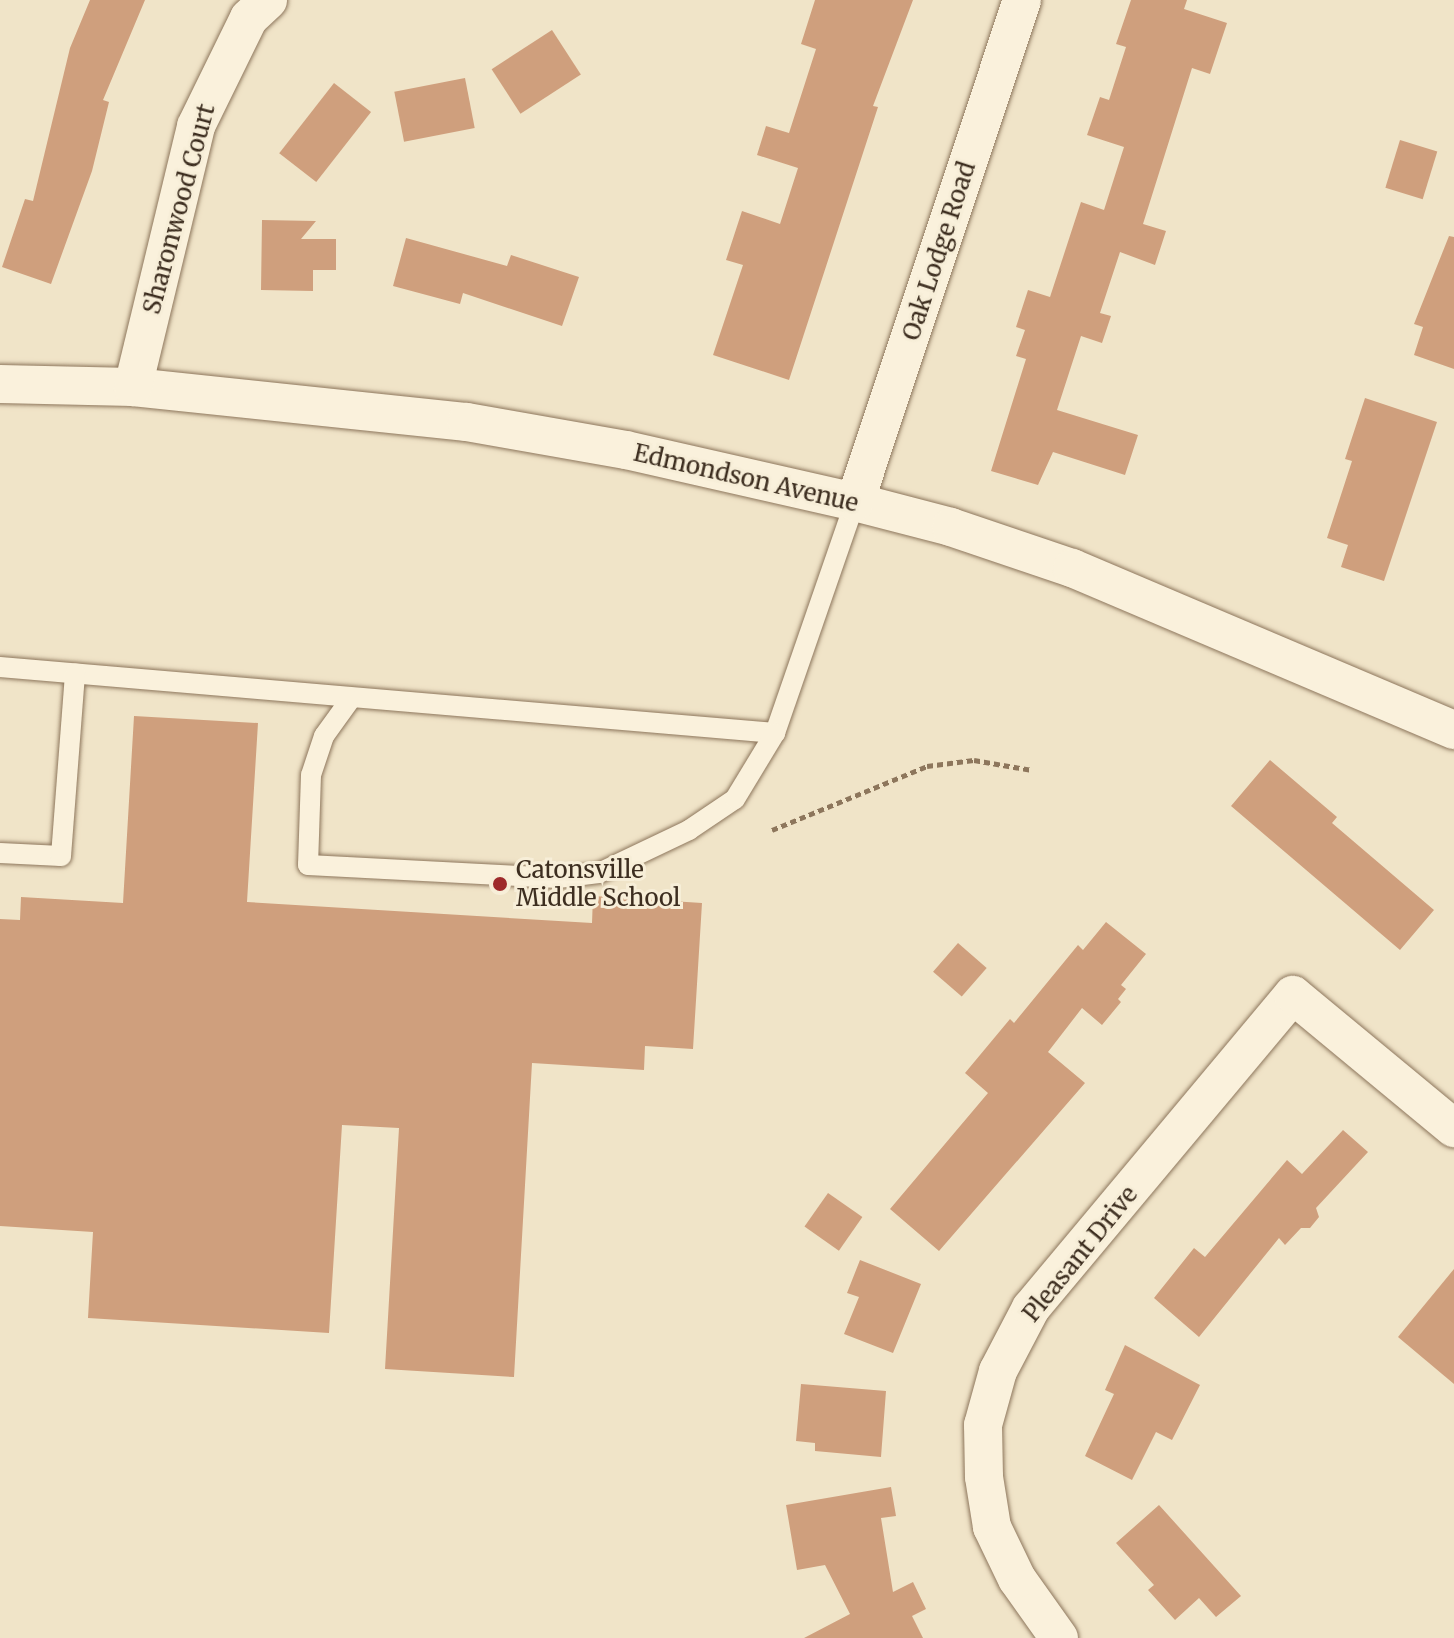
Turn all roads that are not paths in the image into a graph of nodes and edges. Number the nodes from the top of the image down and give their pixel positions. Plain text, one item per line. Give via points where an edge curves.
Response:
1 (268, 0) edge
2 (1022, 0) edge
3 (0, 384) edge
4 (133, 387) junction
5 (855, 502) junction
6 (0, 667) edge
7 (75, 674) junction
8 (350, 700) junction
9 (1454, 730) edge
10 (775, 733) junction
11 (0, 853) edge
12 (1454, 1128) edge
13 (1059, 1638) edge

1 - 4 street, Sharonwood Court via 249,18 196,126
2 - 5 street, Oak Lodge Road
3 - 4 street, Edmondson Avenue
4 - 5 street, Edmondson Avenue via 467,422 626,450
5 - 9 street, Edmondson Avenue via 951,527 1085,573
5 - 10 lane
6 - 7 lane
7 - 8 lane
7 - 11 lane via 61,856
8 - 10 lane
8 - 10 lane via 324,736 311,775 308,865 558,878 599,873 689,830 735,799
12 - 13 street, Pleasant Drive via 1293,995 1031,1308 998,1371 983,1425 992,1527 1017,1579

